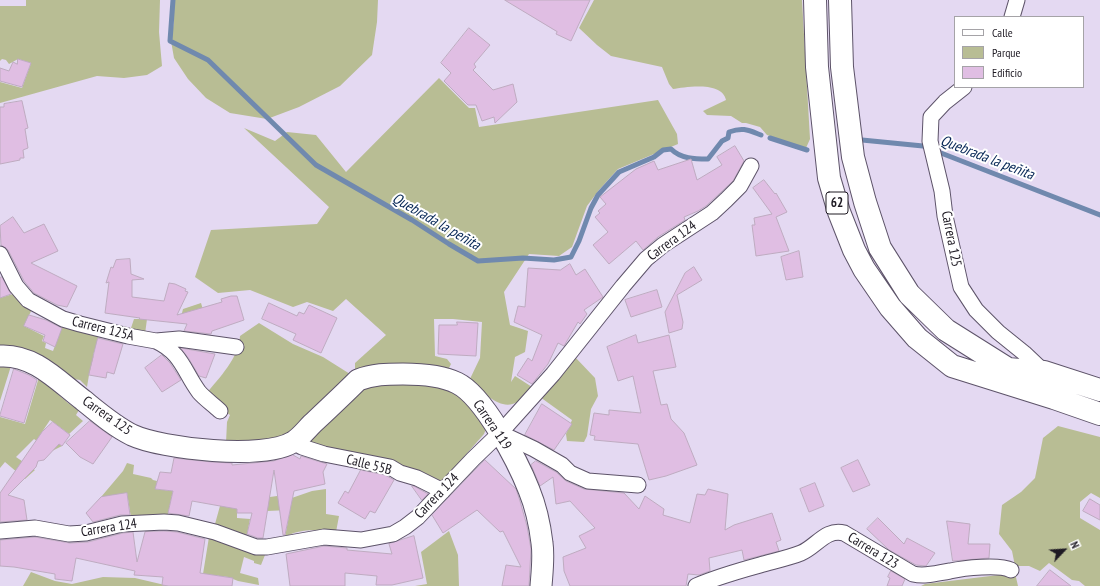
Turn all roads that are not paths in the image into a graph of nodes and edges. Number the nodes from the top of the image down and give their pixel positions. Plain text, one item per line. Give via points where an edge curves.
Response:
1 (815, 0) edge
2 (840, 0) edge
3 (1017, 0) edge
4 (1012, 16) edge
5 (963, 88) edge
6 (751, 166) dead end
7 (0, 254) edge
8 (156, 341) junction
9 (236, 347) dead end
10 (0, 356) edge
11 (1044, 372) junction
12 (1100, 390) edge
13 (1034, 393) junction
14 (220, 411) dead end
15 (1100, 414) edge
16 (500, 433) junction
17 (293, 442) junction
18 (272, 449) joint
19 (638, 485) dead end
20 (443, 491) junction
21 (0, 531) edge
22 (1011, 570) dead end
23 (542, 586) edge
24 (696, 586) edge

1 - 13 highway, 62 via 817,67 829,178 839,212 861,263 890,307 917,338 952,366
2 - 11 highway, 62 via 842,67 854,157 880,248 909,294 946,330 1008,369
3 - 4 street
5 - 11 street, Carrera 125 via 931,117 930,141 961,287 976,310
6 - 16 street, Carrera 124 via 740,186 726,200 646,259 553,374
7 - 8 street, Carrera 125A via 16,286 34,304 63,319 121,335
8 - 9 street, Carrera 125A via 180,340
8 - 14 street via 171,350 183,364 200,393
10 - 18 street, Carrera 125 via 15,357 38,365 109,421 143,439 180,447 238,452
11 - 12 highway, 62
11 - 13 street
13 - 15 highway, 62
16 - 17 street, Carrera 119 via 486,410 458,383 418,374 379,374 358,380
16 - 19 street via 534,449 562,465 570,473 588,481
16 - 20 street, Carrera 124
16 - 23 street, Carrera 119 via 530,491 536,512 543,545
17 - 18 street, Carrera 119
17 - 20 street, Calle 55B via 324,454 390,467
20 - 21 street, Carrera 124 via 405,527 392,534 361,540 324,537 285,545 256,547 215,532 164,522 122,524 86,533 69,534 35,528
22 - 24 street, Carrera 123 via 1001,567 958,569 917,576 839,532 823,538 804,552

